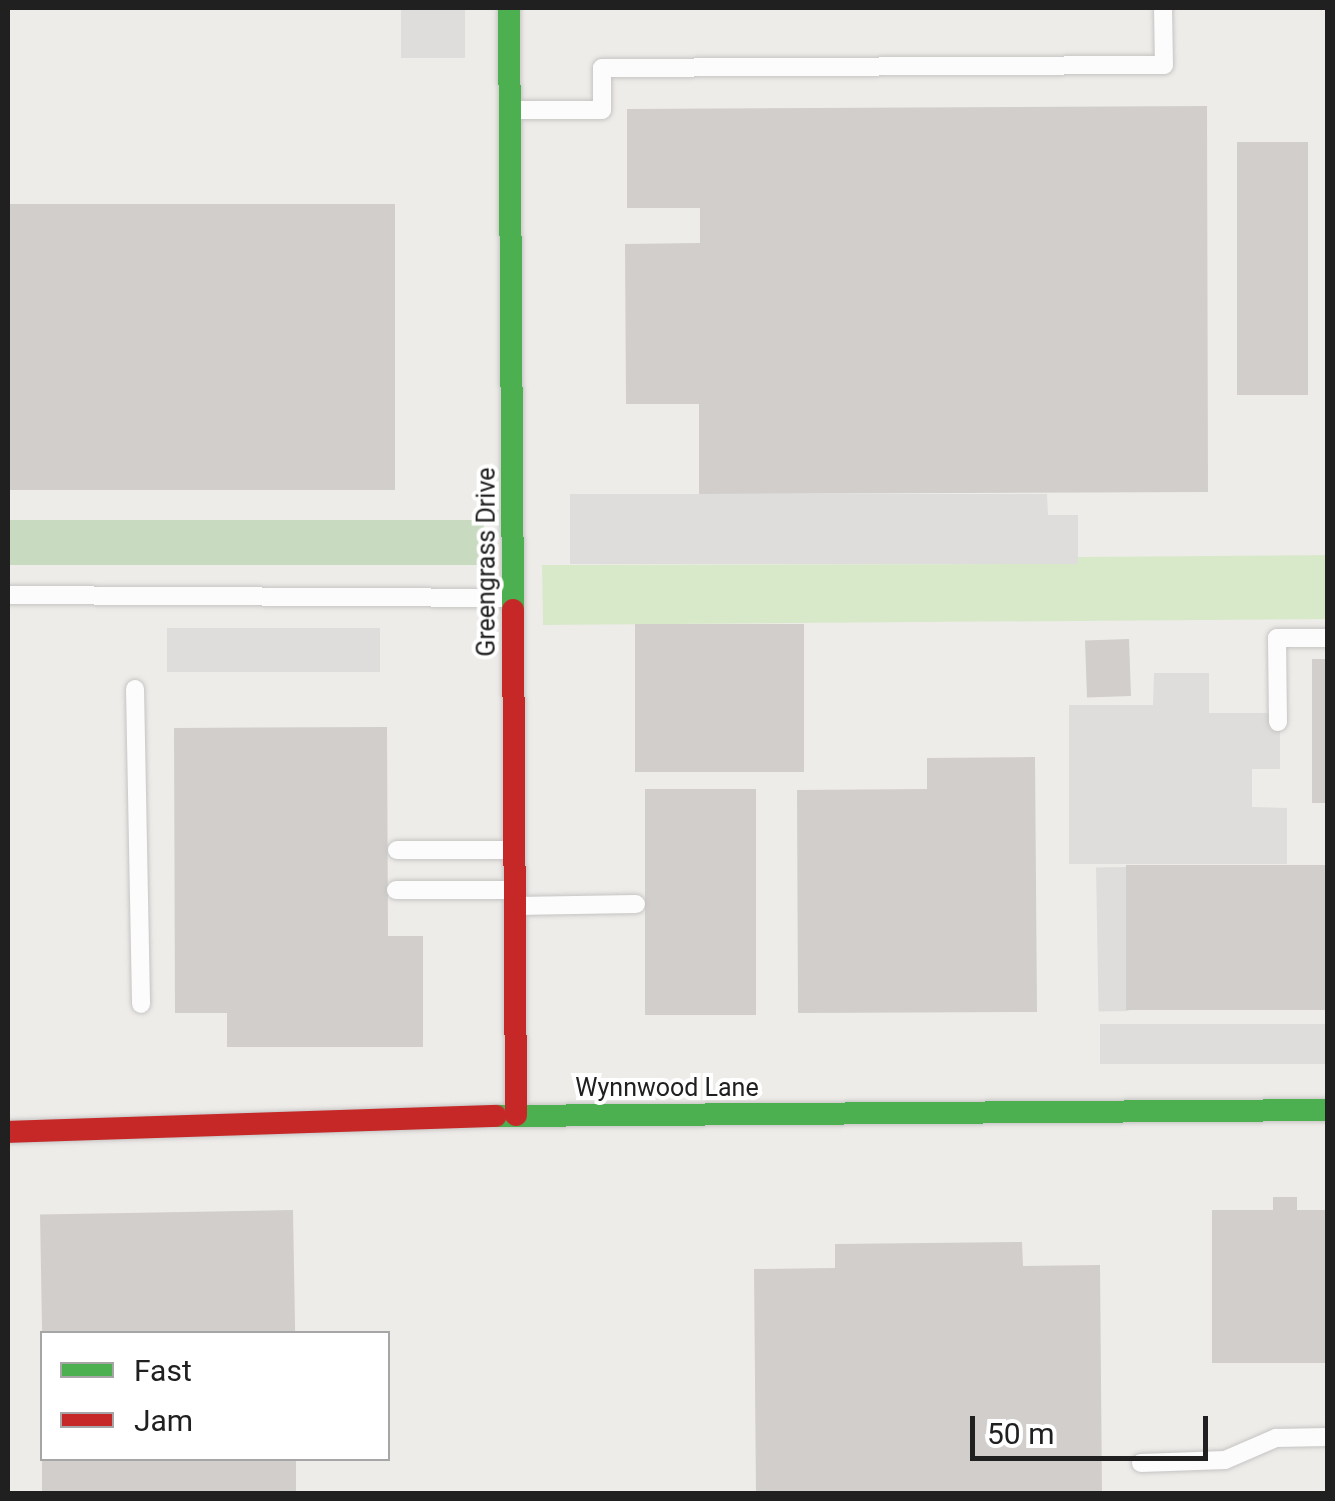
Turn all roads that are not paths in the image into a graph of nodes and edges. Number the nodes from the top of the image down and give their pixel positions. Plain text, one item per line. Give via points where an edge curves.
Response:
1 (509, 8) edge
2 (1163, 8) edge
3 (512, 110) junction
4 (8, 595) edge
5 (514, 598) junction
6 (1328, 638) edge
7 (135, 689) dead end
8 (1278, 722) dead end
9 (397, 850) dead end
10 (514, 850) junction
11 (396, 890) dead end
12 (514, 898) junction
13 (636, 904) dead end
14 (141, 1004) dead end
15 (1328, 1110) edge
16 (516, 1115) junction
17 (8, 1132) edge
18 (1328, 1437) edge
19 (1141, 1463) dead end

1 - 3 street, Greengrass Drive
2 - 3 lane via 1164,65 602,68 602,110
3 - 5 street, Greengrass Drive
4 - 5 lane
5 - 10 street, Greengrass Drive
6 - 8 lane via 1277,638
7 - 14 lane
9 - 10 lane
10 - 12 street, Greengrass Drive
11 - 12 lane
12 - 13 lane
12 - 16 street, Greengrass Drive
15 - 16 street, Wynnwood Lane
16 - 17 street, Wynnwood Lane
18 - 19 lane via 1276,1438 1224,1460

